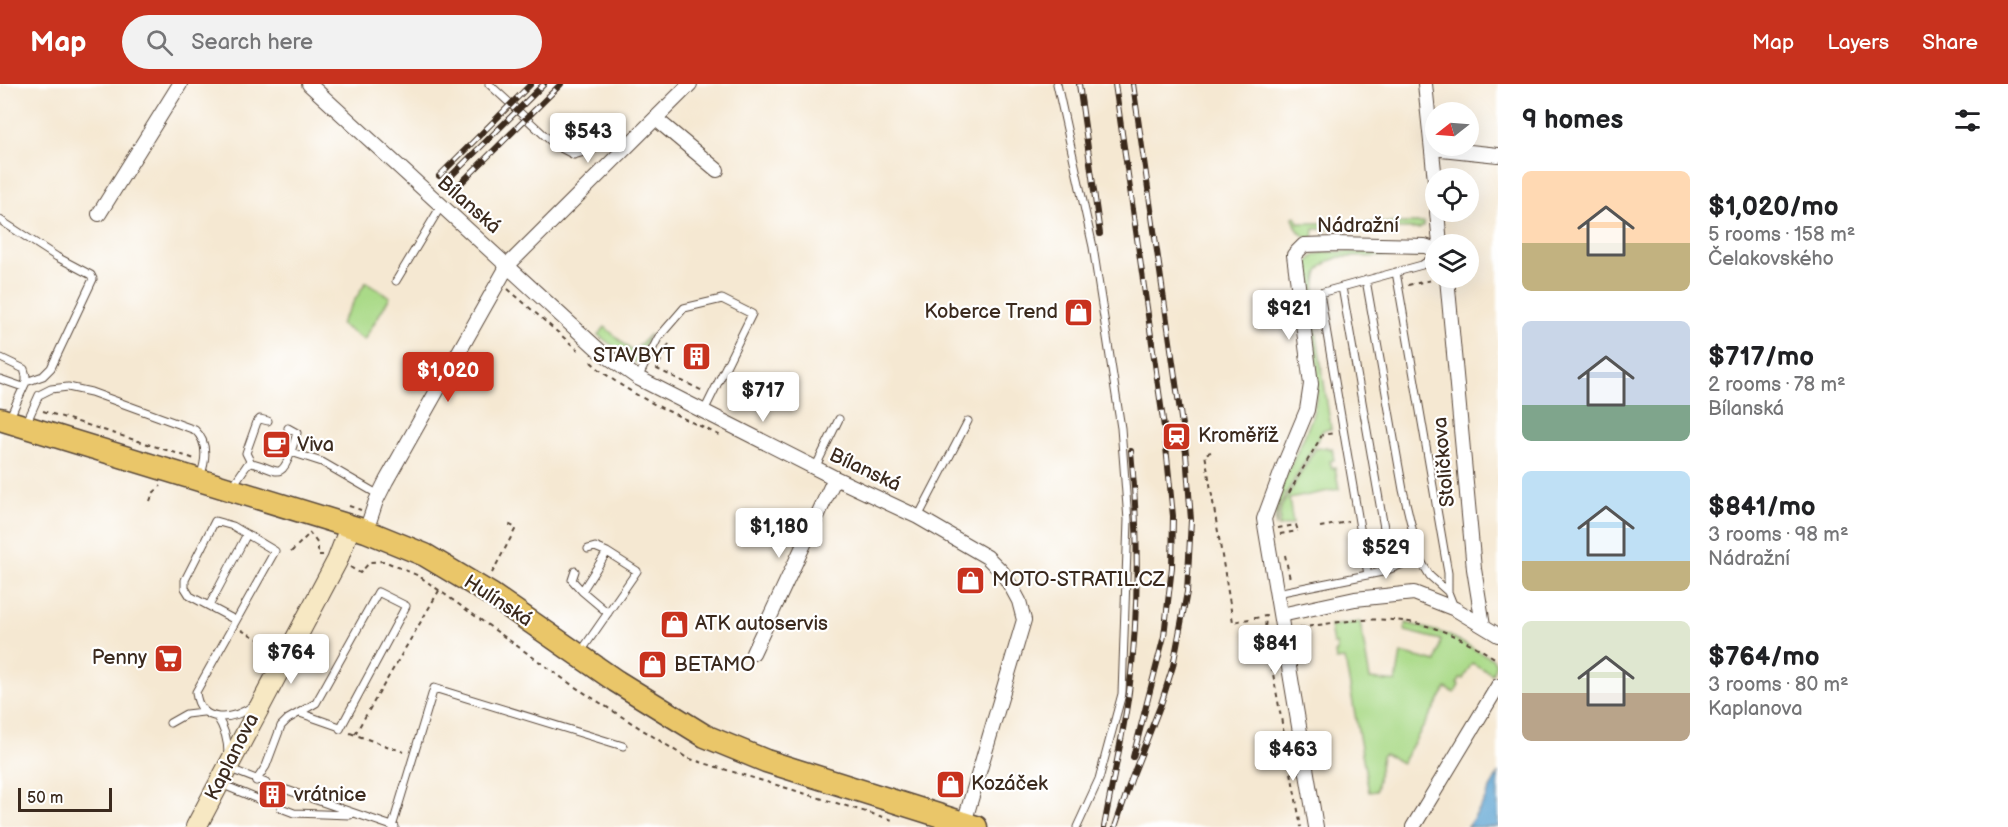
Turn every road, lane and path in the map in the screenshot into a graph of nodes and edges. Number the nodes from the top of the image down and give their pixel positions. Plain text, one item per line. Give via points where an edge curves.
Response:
1 (180, 84) edge
2 (309, 84) edge
3 (489, 84) edge
4 (690, 84) edge
5 (1057, 84) edge
6 (1425, 84) edge
7 (1427, 102) edge
8 (656, 118) junction
9 (608, 140) dead end
10 (1479, 153) edge
11 (1498, 155) edge
12 (717, 170) dead end
13 (441, 206) junction
14 (99, 213) dead end
15 (0, 220) edge
16 (1425, 246) edge
17 (1425, 263) edge
18 (508, 265) junction
19 (1396, 272) junction
20 (1366, 280) junction
21 (396, 281) dead end
22 (1425, 281) edge
23 (1406, 285) dead end
24 (1342, 287) junction
25 (1448, 288) edge
26 (669, 344) dead end
27 (1, 358) edge
28 (638, 378) junction
29 (0, 379) edge
30 (24, 384) junction
31 (701, 409) junction
32 (839, 419) dead end
33 (968, 421) dead end
34 (11, 422) edge
35 (268, 422) dead end
36 (288, 428) dead end
37 (1336, 433) dead end
38 (291, 452) junction
39 (1210, 452) dead end
40 (251, 463) junction
41 (815, 468) junction
42 (835, 478) junction
43 (199, 480) junction
44 (230, 489) junction
45 (379, 495) junction
46 (1286, 497) dead end
47 (918, 517) junction
48 (1351, 522) dead end
49 (506, 523) dead end
50 (1320, 527) dead end
51 (358, 529) junction
52 (1298, 531) joint
53 (247, 534) junction
54 (1282, 546) dead end
55 (588, 549) dead end
56 (291, 552) dead end
57 (607, 552) junction
58 (318, 555) dead end
59 (1419, 558) junction
60 (350, 567) dead end
61 (1391, 568) junction
62 (575, 571) dead end
63 (492, 573) dead end
64 (1368, 574) junction
65 (1290, 579) dead end
66 (440, 590) junction
67 (582, 591) junction
68 (1448, 592) junction
69 (1277, 593) junction
70 (208, 606) junction
71 (1455, 609) junction
72 (608, 613) junction
73 (1281, 615) junction
74 (235, 620) junction
75 (1483, 625) junction
76 (1300, 628) dead end
77 (241, 630) dead end
78 (1498, 635) edge
79 (270, 645) dead end
80 (528, 652) dead end
81 (753, 653) dead end
82 (578, 655) junction
83 (1496, 659) dead end
84 (1498, 686) edge
85 (261, 700) junction
86 (203, 712) junction
87 (300, 713) junction
88 (217, 717) junction
89 (170, 723) dead end
90 (340, 728) junction
91 (355, 734) junction
92 (623, 746) dead end
93 (401, 761) dead end
94 (223, 775) junction
95 (256, 781) junction
96 (266, 783) dead end
97 (286, 790) dead end
98 (260, 801) dead end
99 (281, 808) dead end
100 (357, 815) junction
101 (970, 825) edge
102 (195, 827) edge
103 (393, 827) edge
104 (1077, 827) edge
105 (1301, 827) edge
106 (1316, 827) edge
107 (1413, 827) edge

1 - 14 street
2 - 13 street, Bílanská
3 - 9 lane via 555,145 574,155
4 - 8 street
5 - 104 lane via 1093,247 1121,428 1128,520 1122,694 1099,779
6 - 7 street
8 - 12 street
8 - 18 street
10 - 11 street
13 - 18 street, Bílanská
13 - 21 lane
15 - 30 lane via 91,274 93,279 51,368
16 - 69 street, Nádražní via 1304,245 1294,255 1311,384 1307,410 1264,519
17 - 19 lane
18 - 28 street, Bílanská via 601,352
18 - 45 street
19 - 20 lane
19 - 68 lane via 1448,573
20 - 24 lane
20 - 59 lane
22 - 23 path
24 - 61 lane
24 - 64 lane via 1320,293
25 - 75 street, Stoličkova via 1474,569
26 - 31 path via 657,369 706,392
27 - 30 lane via 24,369
28 - 31 street, Bílanská
28 - 31 lane via 658,338 684,308 722,299 752,314
29 - 30 lane
30 - 34 lane
31 - 41 street, Bílanská
32 - 41 lane
33 - 47 lane
34 - 43 main road, Hulínská
34 - 43 lane via 44,392 56,387 91,392 195,430 205,452
35 - 40 lane via 257,422 246,453
36 - 38 lane via 297,433
37 - 46 path via 1322,435
38 - 40 lane via 286,467 279,471
38 - 45 lane via 322,462
39 - 105 path via 1205,454 1233,622 1266,616 1265,630
40 - 44 lane
41 - 42 street, Bílanská
42 - 47 street, Bílanská
42 - 81 street
43 - 44 main road, Hulínská
44 - 51 main road, Hulínská
45 - 51 street
47 - 101 street, Bílanská via 987,557 1012,588 1024,620
48 - 50 path
49 - 63 path via 516,528
51 - 82 main road, Hulínská via 424,555 492,595
51 - 85 main road, Kaplanova
52 - 52 path via 1280,534 1278,528 1296,525
53 - 70 lane
53 - 70 lane via 215,521 184,588
53 - 74 lane via 275,551
54 - 65 path
55 - 57 lane via 595,547
56 - 58 path via 310,533 318,544
57 - 67 lane
57 - 72 lane via 638,572
59 - 61 lane
59 - 68 lane via 1430,576
60 - 66 path via 360,573 370,562 384,561
61 - 64 lane
62 - 67 lane via 572,580
64 - 69 lane
66 - 80 path
66 - 91 path
67 - 72 lane
68 - 71 lane
69 - 73 street, Nádražní
70 - 74 lane
71 - 73 street via 1414,593 1355,599
71 - 75 street
72 - 82 lane
73 - 106 street, Nádražní
74 - 86 lane via 196,692
75 - 78 street
76 - 83 path via 1376,618 1411,621 1445,631
77 - 79 path
82 - 101 main road, Hulínská via 678,721 731,748
84 - 107 street
85 - 88 lane via 232,717
85 - 94 main road, Kaplanova
86 - 88 lane
86 - 89 lane via 186,714
87 - 90 lane
87 - 90 lane via 316,703 378,592 406,606
87 - 95 lane via 281,726
88 - 94 lane via 227,739
90 - 91 path
91 - 93 path via 404,751
92 - 103 lane via 434,688
94 - 95 lane
94 - 98 lane
94 - 102 main road, Kaplanova
95 - 96 lane
97 - 100 lane
99 - 100 lane via 294,813
100 - 103 lane

